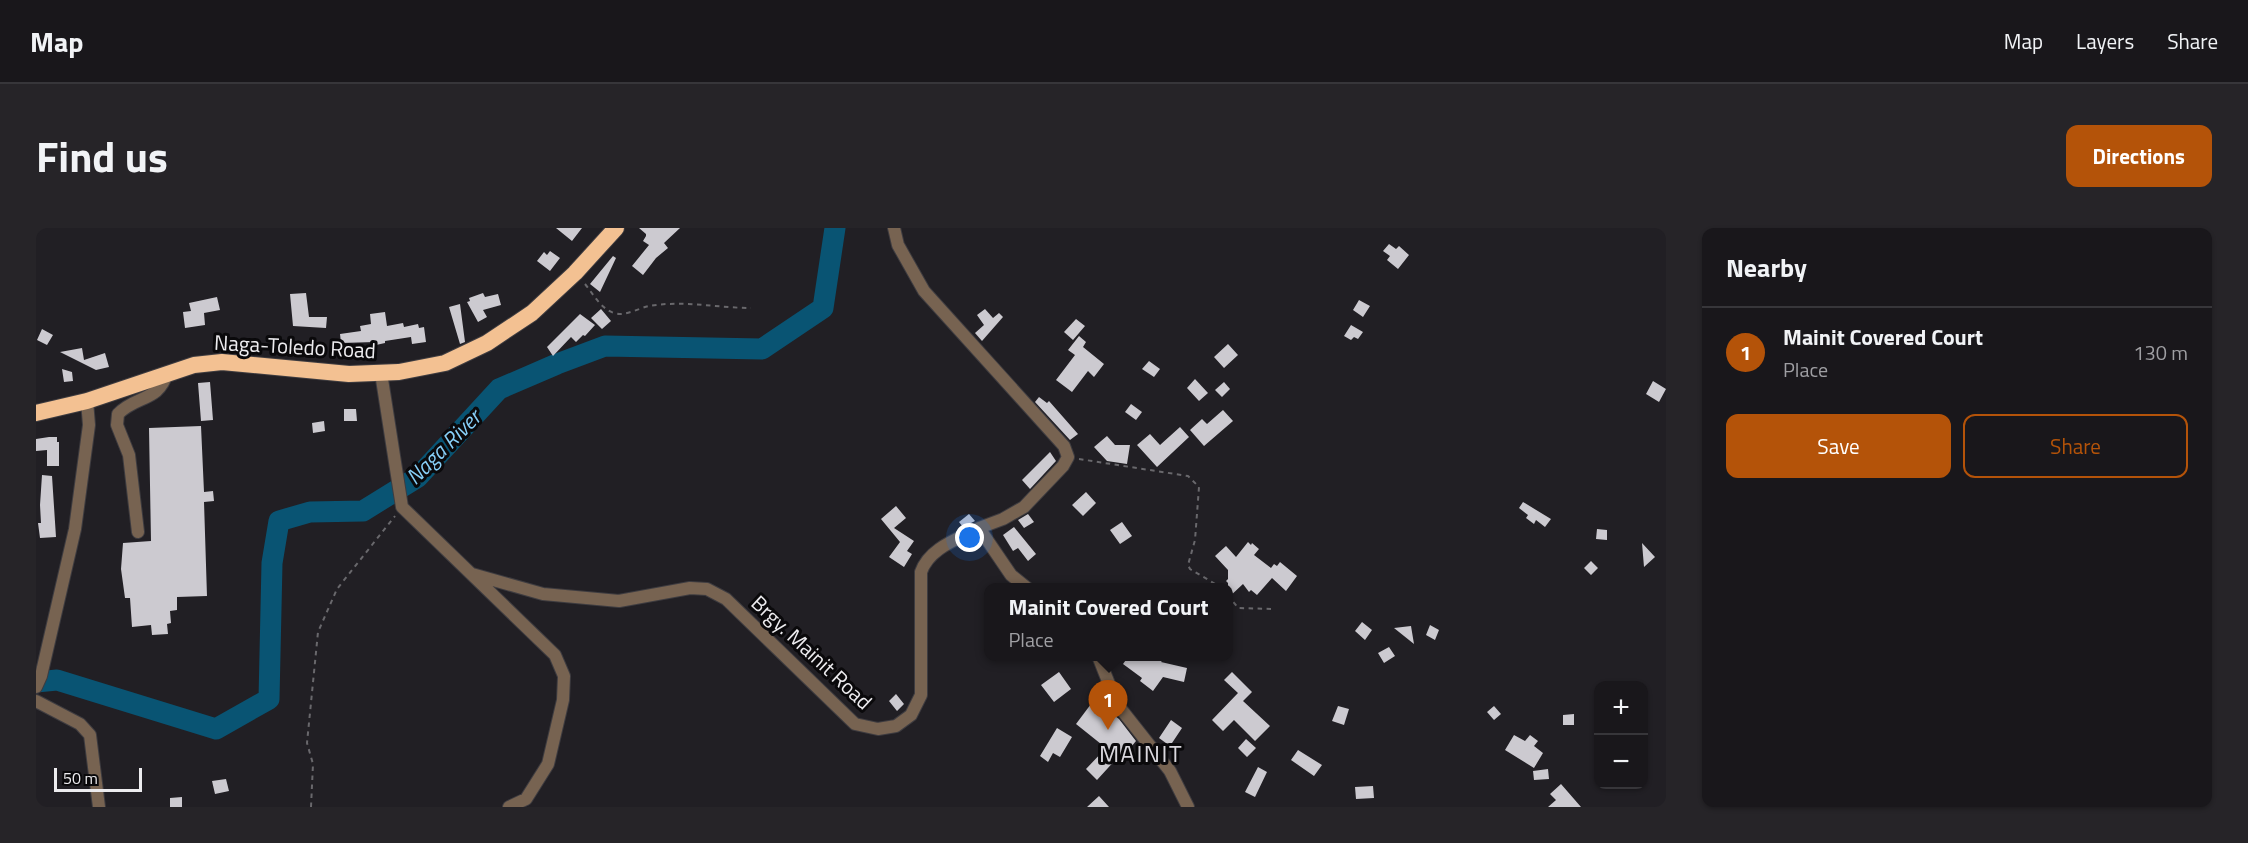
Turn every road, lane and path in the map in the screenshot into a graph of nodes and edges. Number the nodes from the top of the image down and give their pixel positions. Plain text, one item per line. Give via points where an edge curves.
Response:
1 (616, 228) edge
2 (894, 228) edge
3 (575, 273) junction
4 (751, 308) dead end
5 (167, 373) junction
6 (381, 374) junction
7 (87, 401) junction
8 (36, 413) edge
9 (1068, 457) junction
10 (402, 507) junction
11 (979, 528) junction
12 (138, 532) dead end
13 (472, 574) junction
14 (1020, 583) edge
15 (1214, 583) edge
16 (1233, 602) edge
17 (1271, 609) dead end
18 (1100, 661) edge
19 (36, 687) edge
20 (36, 701) edge
21 (99, 807) edge
22 (311, 807) edge
23 (509, 807) edge
24 (1188, 807) edge

1 - 3 highway, Naga-Toledo Road
2 - 9 street via 898,245 924,291 1064,446
3 - 4 path via 602,307 616,314 683,304
3 - 6 highway, Naga-Toledo Road via 532,313 487,344 445,363
5 - 6 highway, Naga-Toledo Road via 194,364 222,362
5 - 7 highway, Naga-Toledo Road
5 - 12 street via 163,386 118,414 117,425 129,455
6 - 10 street
7 - 8 highway, Naga-Toledo Road
7 - 19 street via 89,425 75,529
9 - 11 street via 1024,507
9 - 15 path via 1188,476 1199,487 1195,540 1188,565
10 - 13 street, Brgy. Mainit Road
10 - 22 path via 337,589 318,632 307,743 313,764
11 - 13 street, Brgy. Mainit Road via 925,560 921,572 921,695 911,715 896,726 878,729 855,724 726,599 707,589 690,588 619,601 543,594
11 - 14 street
13 - 23 street, Brgy. Mainit Road via 555,655 564,676 563,700 548,764 526,800
16 - 17 path via 1238,608
18 - 24 street via 1117,704 1170,771
20 - 21 street via 81,724 90,735

